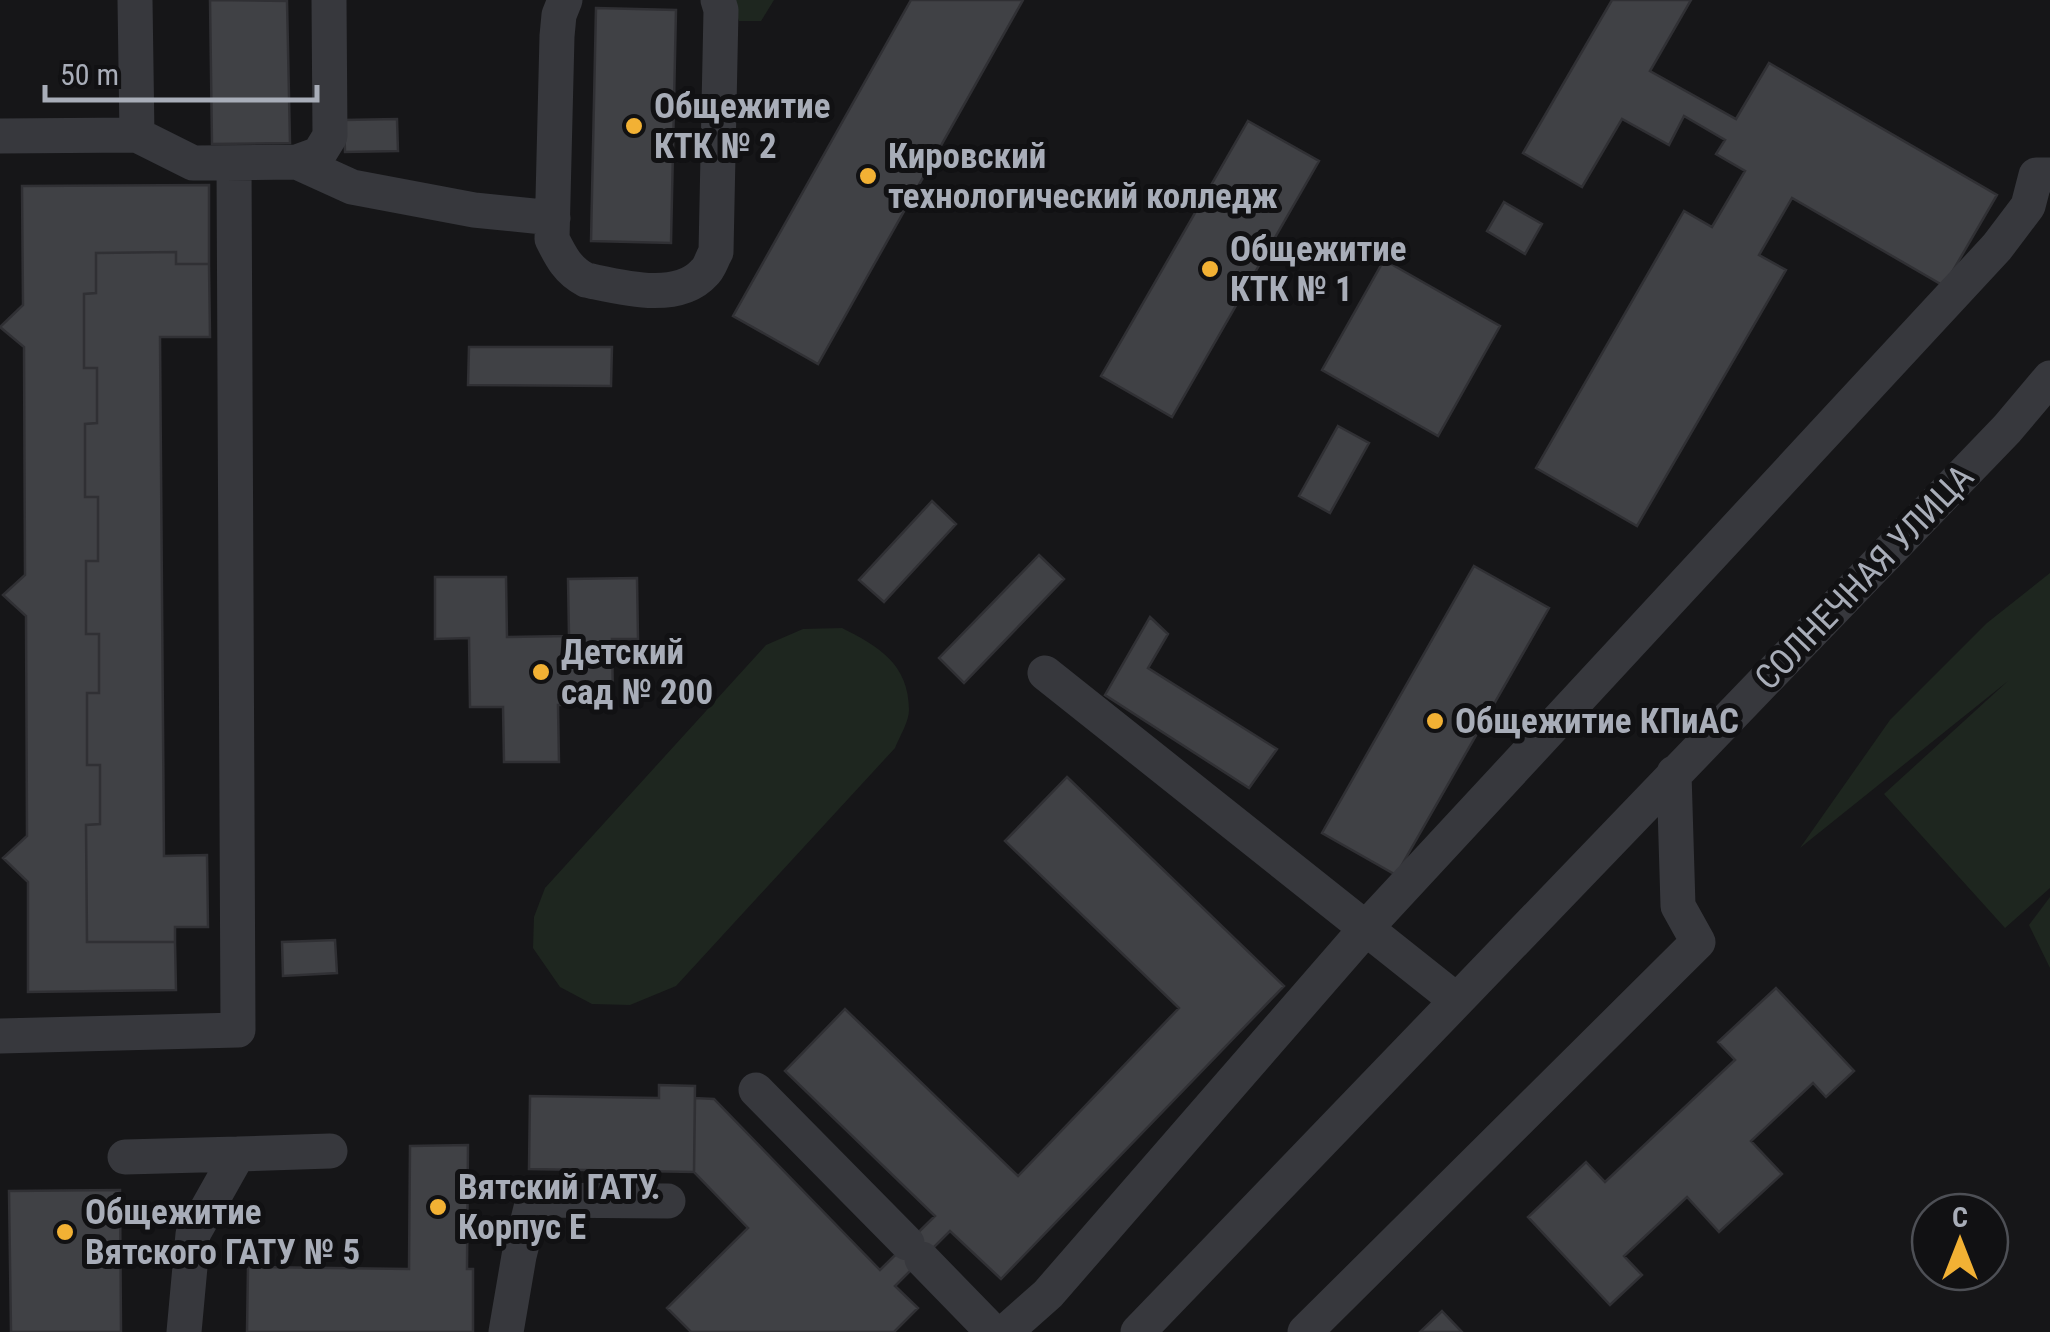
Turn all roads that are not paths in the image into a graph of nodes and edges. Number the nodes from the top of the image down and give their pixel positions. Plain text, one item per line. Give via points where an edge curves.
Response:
1 (135, 0) edge
2 (330, 0) edge
3 (565, 0) edge
4 (718, 0) edge
5 (137, 135) junction
6 (0, 136) edge
7 (297, 162) junction
8 (234, 163) junction
9 (2050, 176) edge
10 (552, 218) junction
11 (2050, 378) edge
12 (1046, 673) dead end
13 (1674, 772) junction
14 (1366, 928) junction
15 (1456, 1000) junction
16 (0, 1036) edge
17 (756, 1090) dead end
18 (330, 1151) dead end
19 (238, 1154) junction
20 (125, 1157) dead end
21 (668, 1201) dead end
22 (184, 1332) edge
23 (506, 1332) edge
24 (993, 1332) edge
25 (1005, 1332) edge
26 (1138, 1332) edge
27 (1306, 1332) edge

1 - 5 street
2 - 7 street via 330,136 319,154
3 - 10 street via 557,36
4 - 10 street via 716,252 706,272 688,286 667,290 586,280 562,260
5 - 6 street
5 - 8 street via 192,163
7 - 8 street
7 - 10 street via 352,187
8 - 16 street via 238,1030
9 - 14 street via 2036,176 2028,206 1997,247
11 - 13 street, СОЛНЕЧНАЯ УЛИЦА
12 - 14 street
13 - 15 street, СОЛНЕЧНАЯ УЛИЦА
13 - 27 street via 1678,906 1698,942
14 - 15 street
14 - 25 street via 1048,1294
15 - 26 street, СОЛНЕЧНАЯ УЛИЦА
17 - 24 street
18 - 19 street
19 - 20 street
19 - 22 street via 192,1234
21 - 23 street via 532,1200

